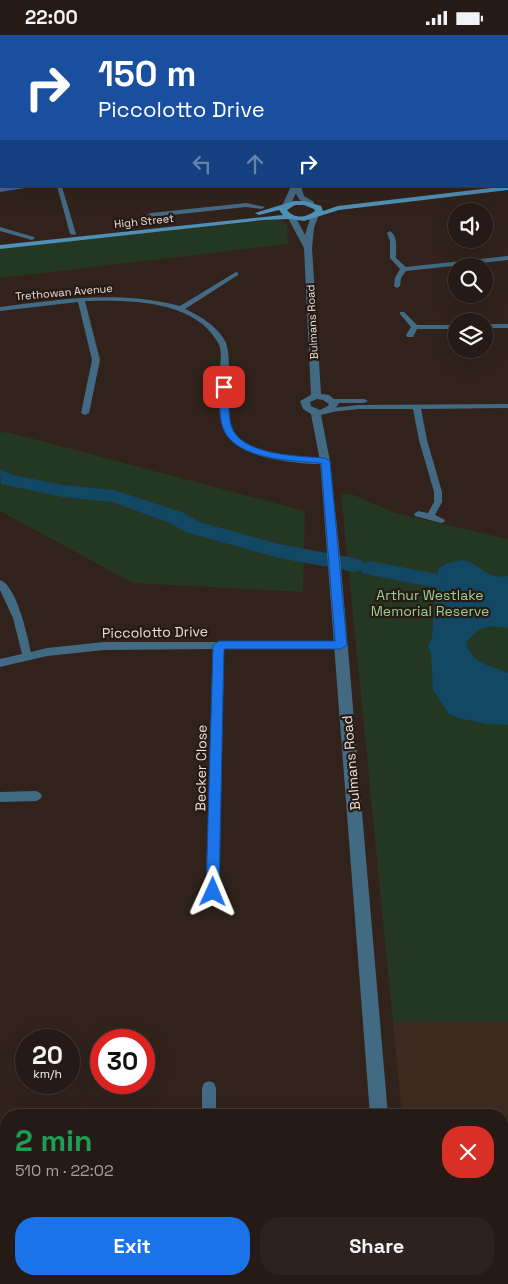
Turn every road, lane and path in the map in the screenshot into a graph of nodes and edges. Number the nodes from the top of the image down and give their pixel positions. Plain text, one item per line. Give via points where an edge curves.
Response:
1 (26, 187) edge
2 (61, 187) edge
3 (295, 187) edge
4 (296, 187) edge
5 (508, 188) edge
6 (0, 190) edge
7 (312, 204) junction
8 (368, 204) junction
9 (234, 206) junction
10 (262, 207) dead end
11 (285, 207) junction
12 (250, 214) junction
13 (316, 216) junction
14 (291, 218) junction
15 (0, 229) edge
16 (123, 229) junction
17 (390, 233) dead end
18 (73, 234) junction
19 (32, 238) junction
20 (0, 242) edge
21 (0, 247) edge
22 (308, 248) junction
23 (508, 258) edge
24 (404, 269) junction
25 (236, 274) dead end
26 (397, 286) dead end
27 (82, 299) junction
28 (182, 308) junction
29 (0, 309) edge
30 (402, 313) dead end
31 (493, 326) edge
32 (508, 326) edge
33 (415, 327) junction
34 (448, 327) edge
35 (410, 335) dead end
36 (316, 396) junction
37 (508, 400) edge
38 (332, 405) junction
39 (508, 406) edge
40 (417, 407) junction
41 (85, 413) dead end
42 (316, 413) junction
43 (325, 461) junction
44 (418, 514) dead end
45 (430, 515) junction
46 (441, 520) dead end
47 (0, 583) edge
48 (219, 645) junction
49 (341, 645) junction
50 (27, 656) junction
51 (0, 663) edge
52 (36, 796) dead end
53 (0, 797) edge
54 (213, 892) dead end
55 (209, 1088) dead end
56 (208, 1109) edge
57 (378, 1109) edge

1 - 6 street
2 - 18 street
3 - 11 street
4 - 7 street via 301,197
5 - 8 main road
7 - 8 main road
7 - 11 main road, High Street via 300,202
7 - 13 main road via 319,210
8 - 13 main road
9 - 10 street
9 - 12 street
9 - 16 street via 151,215
11 - 12 main road, High Street
11 - 14 main road via 283,212
12 - 16 main road, High Street
13 - 14 main road, High Street
13 - 22 street, Bulmans Road via 310,228
14 - 21 main road, High Street
14 - 22 street, Bulmans Road
15 - 19 street
16 - 18 main road, High Street
17 - 24 street via 393,258
18 - 19 main road, High Street
19 - 20 main road, High Street
22 - 36 street, Bulmans Road
23 - 24 street
24 - 26 street
25 - 28 street
27 - 28 street, Trethowan Avenue via 127,298
27 - 29 street, Trethowan Avenue
27 - 41 street via 96,360
28 - 43 street, Trethowan Avenue via 221,340 224,413 232,436 246,447 265,455
30 - 33 street
31 - 32 street
33 - 34 street
33 - 35 street
36 - 38 street via 326,397
36 - 42 street via 305,404
37 - 38 street
38 - 40 street
38 - 42 street via 325,412
39 - 40 street
40 - 45 street via 438,492 438,502
42 - 43 street, Bulmans Road
43 - 49 street, Bulmans Road
44 - 45 street
45 - 46 street
47 - 50 street via 12,599 19,617
48 - 49 street, Piccolotto Drive
48 - 50 street, Piccolotto Drive via 104,646
48 - 54 street, Becker Close
49 - 57 street, Bulmans Road
50 - 51 street, Piccolotto Drive
52 - 53 street
55 - 56 street

